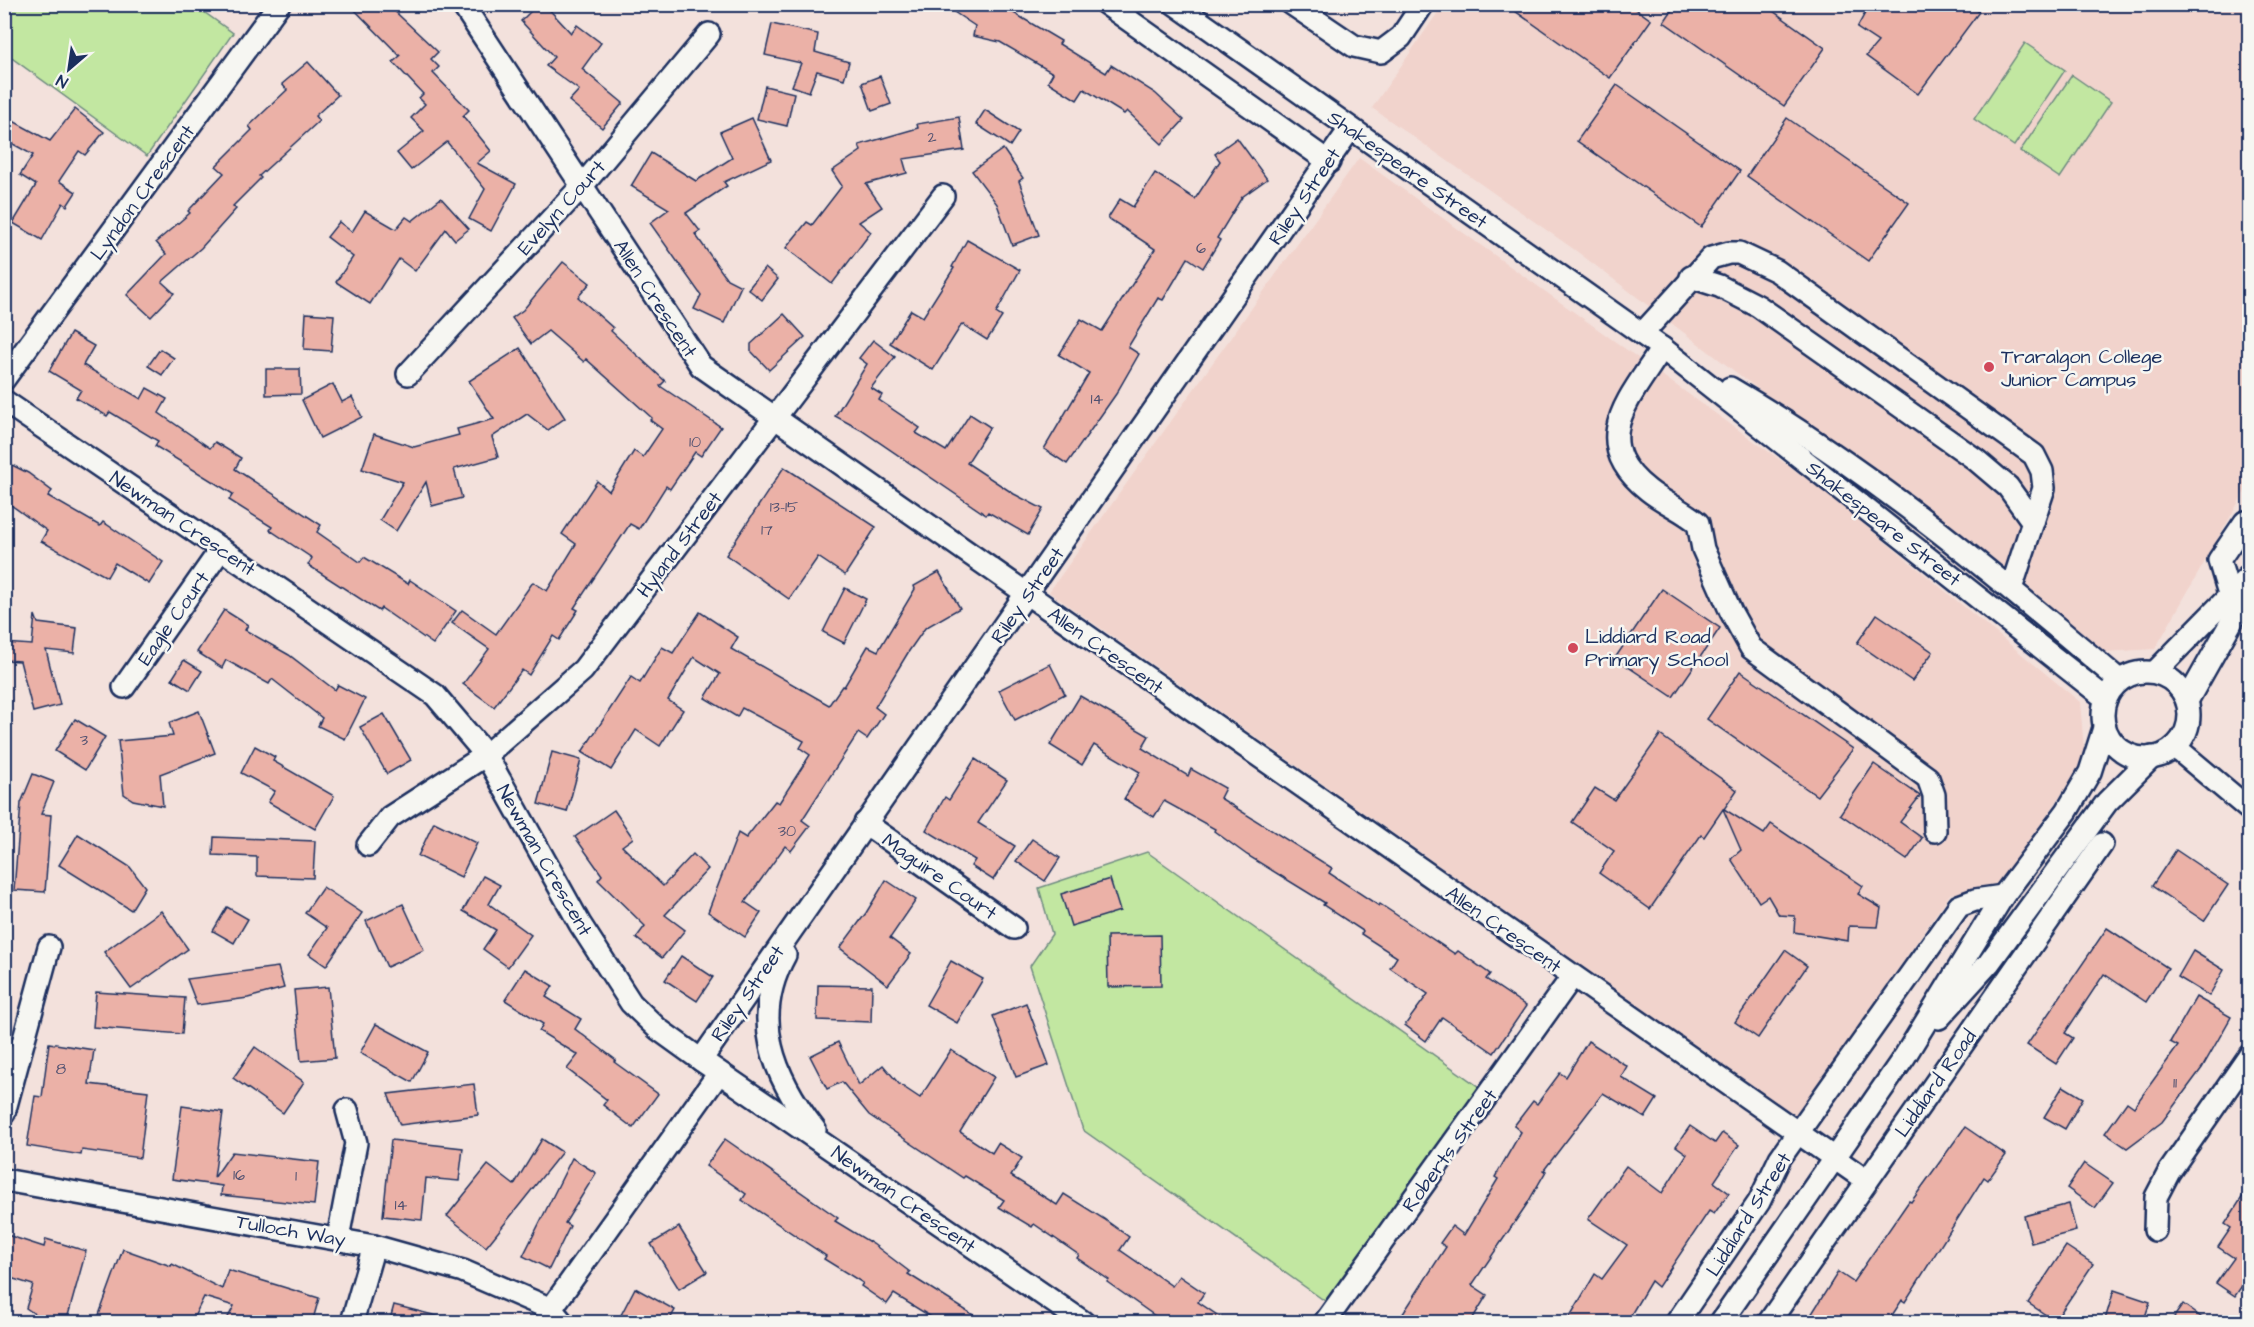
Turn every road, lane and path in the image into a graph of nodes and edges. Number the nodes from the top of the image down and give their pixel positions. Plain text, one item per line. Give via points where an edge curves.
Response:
1 (279, 4) edge
2 (462, 4) edge
3 (1106, 4) edge
4 (1175, 4) edge
5 (1292, 4) edge
6 (1423, 4) edge
7 (709, 34) dead end
8 (1350, 129) junction
9 (1329, 162) junction
10 (582, 186) junction
11 (943, 196) dead end
12 (1691, 277) junction
13 (1642, 334) junction
14 (1662, 348) junction
15 (408, 374) dead end
16 (4, 379) edge
17 (4, 401) edge
18 (774, 419) junction
19 (2248, 521) edge
20 (2033, 522) junction
21 (221, 549) junction
22 (2250, 574) edge
23 (2011, 590) junction
24 (2240, 592) edge
25 (1027, 595) junction
26 (2155, 672) junction
27 (2119, 680) junction
28 (124, 687) dead end
29 (2105, 698) junction
30 (2187, 701) junction
31 (2104, 728) junction
32 (2175, 747) junction
33 (486, 755) junction
34 (2152, 758) junction
35 (2250, 810) edge
36 (865, 823) junction
37 (1935, 831) dead end
38 (2102, 844) dead end
39 (368, 845) dead end
40 (820, 888) junction
41 (2003, 897) junction
42 (1014, 928) dead end
43 (50, 947) dead end
44 (1572, 977) junction
45 (2250, 1055) edge
46 (1905, 1056) junction
47 (701, 1060) junction
48 (719, 1073) junction
49 (347, 1110) dead end
50 (4, 1113) edge
51 (1798, 1135) junction
52 (829, 1147) junction
53 (1834, 1159) junction
54 (4, 1180) edge
55 (1867, 1181) junction
56 (2155, 1230) dead end
57 (338, 1238) junction
58 (374, 1246) junction
59 (557, 1316) edge
60 (352, 1323) edge
61 (1083, 1323) edge
62 (1325, 1323) edge
63 (1677, 1323) edge
64 (1720, 1323) edge
65 (1768, 1323) edge

1 - 16 street, Lyndon Crescent
2 - 10 street, Allen Crescent
3 - 9 street, Shakespeare Street
4 - 8 street, Shakespeare Street
5 - 6 street via 1354,46 1381,51 1401,38
7 - 10 street, Evelyn Court
8 - 9 street, Riley Street
8 - 13 street, Shakespeare Street
9 - 25 street, Riley Street
10 - 15 street, Evelyn Court
10 - 18 street, Allen Crescent via 701,366
11 - 18 street, Hyland Street
12 - 13 street
12 - 20 street via 1719,285 1758,306 1975,459 2008,487
12 - 20 street via 1703,263 1719,254 1749,256 1776,271 2027,448 2039,463 2044,480
13 - 14 street, Shakespeare Street
14 - 23 street, Shakespeare Street via 1791,423
14 - 29 street, Shakespeare Street
14 - 37 street via 1622,413 1614,438 1622,463 1648,490 1698,524 1703,549 1751,648 1928,778 1934,795
17 - 21 street, Newman Crescent
18 - 25 street, Allen Crescent
18 - 33 street, Hyland Street via 583,670
19 - 24 street via 2219,560
20 - 23 street
21 - 28 street, Eagle Court
21 - 33 street, Newman Crescent via 435,695
22 - 24 street
23 - 27 street, Shakespeare Street
24 - 26 street
24 - 30 street via 2234,616
25 - 36 street, Riley Street
25 - 44 street, Allen Crescent
26 - 27 street via 2140,671
26 - 30 street via 2170,680
27 - 29 street
29 - 31 street
30 - 32 street via 2187,729
31 - 34 street via 2121,750
31 - 41 street, Liddiard Road via 2090,772 2067,811
32 - 34 street
32 - 35 street
33 - 39 street, Hyland Street via 390,817
33 - 47 street, Newman Crescent via 580,924 631,1004
34 - 46 street, Liddiard Road via 2108,802 1989,963
36 - 40 street, Riley Street
36 - 42 street, Maguire Court
38 - 55 street, Liddiard Road
40 - 47 street, Riley Street
40 - 52 street via 776,970 767,1008 769,1041 778,1072 797,1107
41 - 46 street, Liddiard Road
41 - 51 street via 1959,906
43 - 50 street
44 - 51 street, Allen Crescent
44 - 62 street, Roberts Street
45 - 56 street via 2169,1172 2156,1197
46 - 53 street, Liddiard Road
47 - 48 street, Newman Crescent
48 - 52 street, Newman Crescent
48 - 59 street, Riley Street
49 - 57 street via 356,1143
51 - 53 street, Allen Crescent
51 - 63 street, Liddiard Street via 1780,1158 1760,1202
52 - 61 street, Newman Crescent
53 - 55 street, Allen Crescent
53 - 64 street, Liddiard Road
54 - 57 street, Tulloch Way
55 - 65 street, Liddiard Road
57 - 58 street, Tulloch Way
58 - 59 street, Tulloch Way via 463,1270
58 - 60 street

